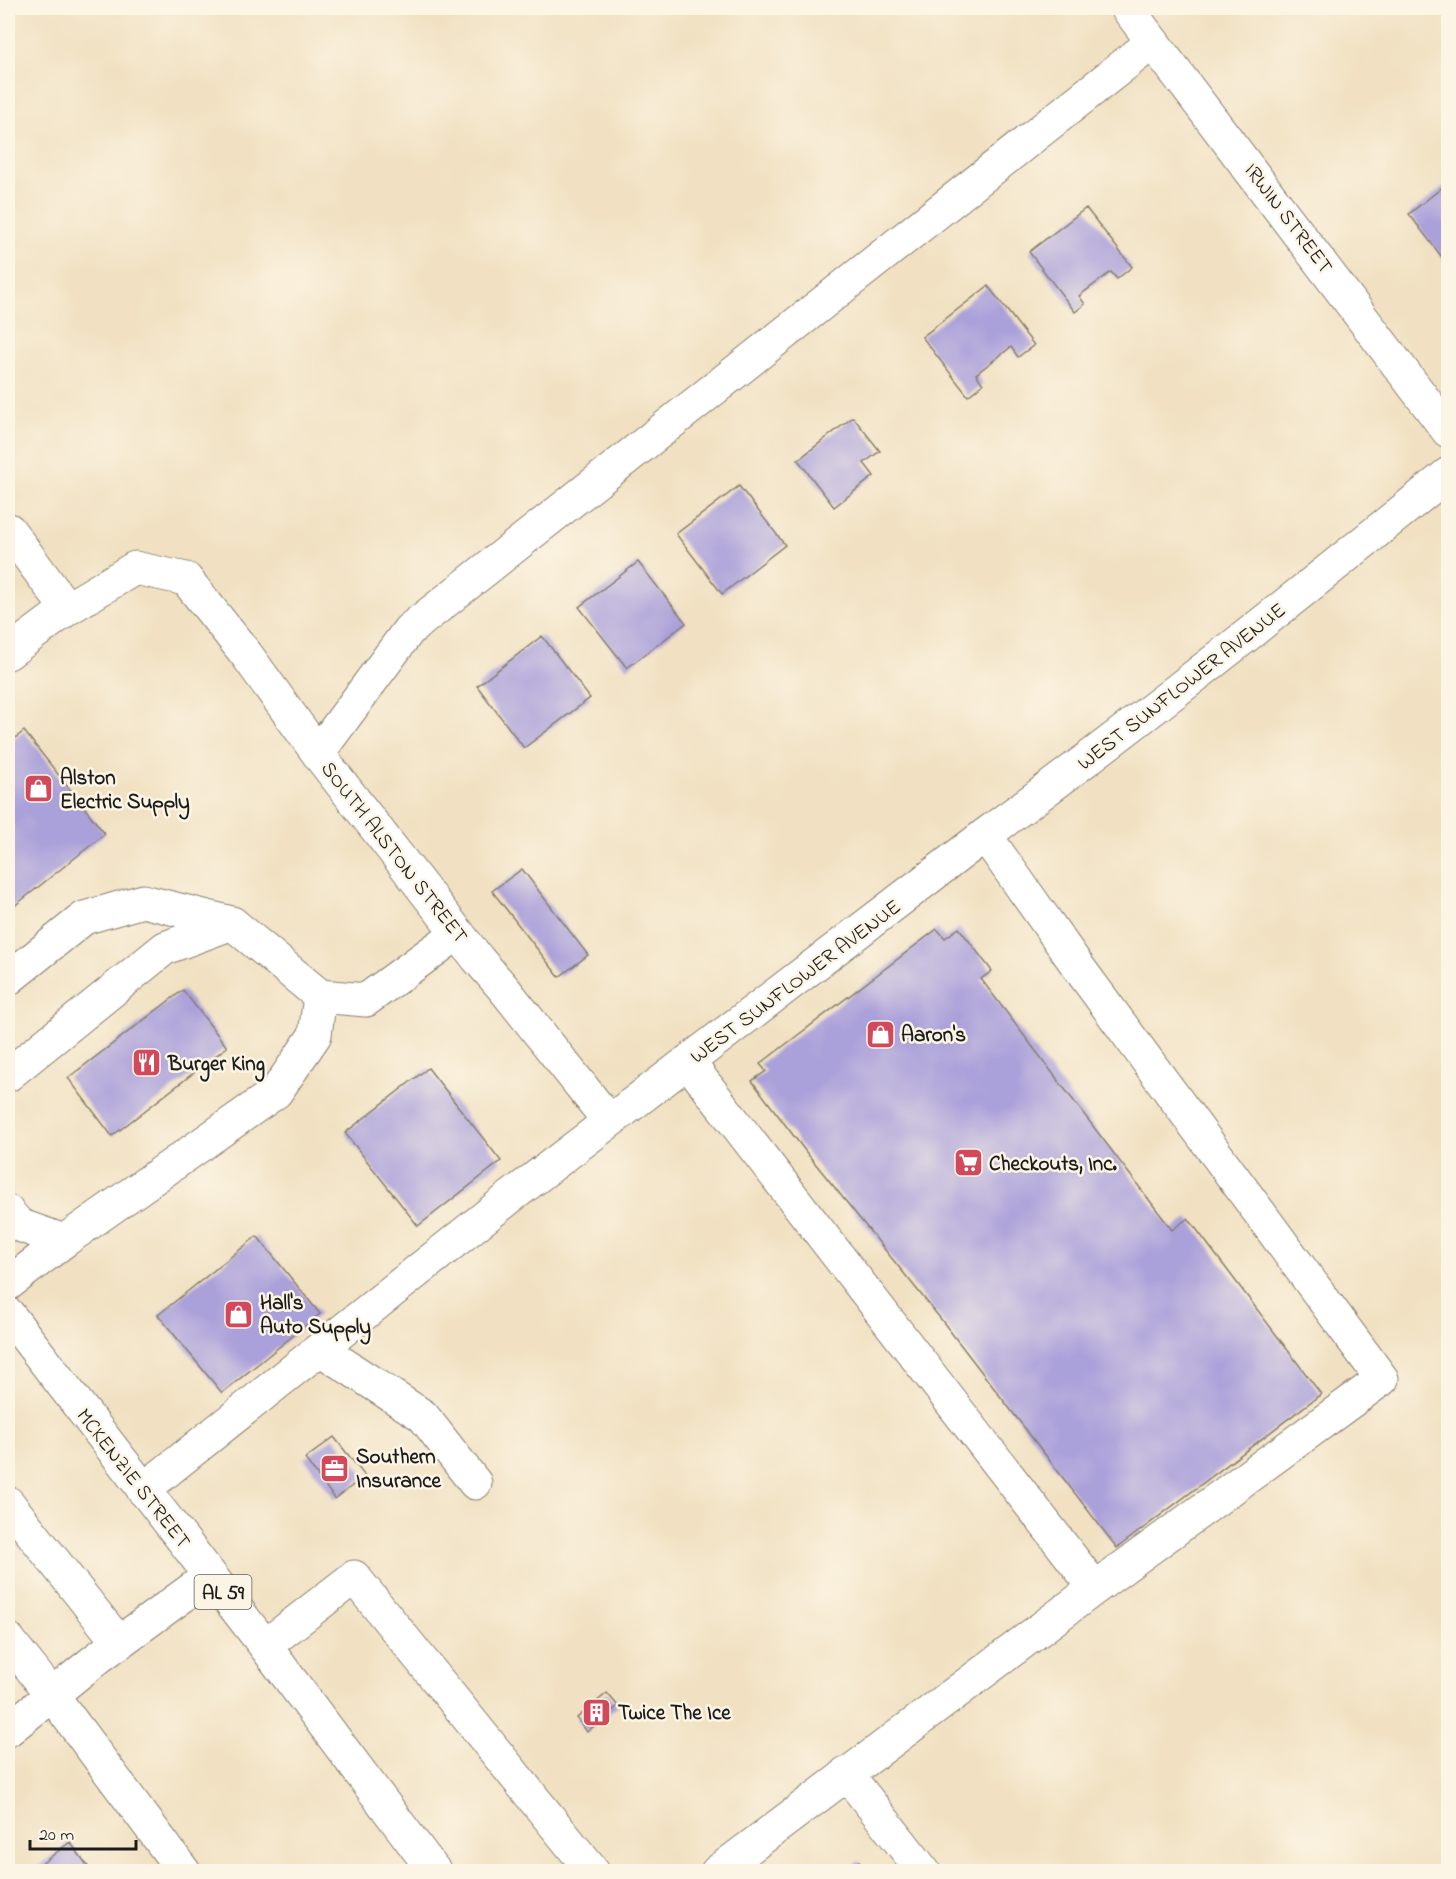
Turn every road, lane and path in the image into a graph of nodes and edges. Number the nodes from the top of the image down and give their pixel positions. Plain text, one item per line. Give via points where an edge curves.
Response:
1 (1127, 8) edge
2 (1153, 42) junction
3 (1449, 430) edge
4 (1449, 474) edge
5 (8, 525) edge
6 (67, 609) junction
7 (8, 652) edge
8 (318, 753) junction
9 (985, 836) junction
10 (232, 923) junction
11 (458, 933) junction
12 (8, 980) edge
13 (320, 996) junction
14 (688, 1062) junction
15 (8, 1075) edge
16 (609, 1121) junction
17 (8, 1212) edge
18 (64, 1240) junction
19 (8, 1284) edge
20 (8, 1314) edge
21 (320, 1349) junction
22 (474, 1483) dead end
23 (143, 1490) junction
24 (8, 1503) edge
25 (210, 1576) junction
26 (1095, 1588) junction
27 (8, 1639) edge
28 (119, 1643) junction
29 (265, 1646) junction
30 (52, 1695) junction
31 (8, 1730) edge
32 (846, 1773) junction
33 (184, 1872) edge
34 (435, 1872) edge
35 (593, 1872) edge
36 (717, 1872) edge
37 (924, 1872) edge

1 - 2 street, IRWIN STREET
2 - 3 street, IRWIN STREET
2 - 8 street via 409,630
4 - 9 street, WEST SUNFLOWER AVENUE
5 - 6 street
6 - 7 street
6 - 8 street, SOUTH ALSTON STREET via 135,568 186,579
8 - 11 street, SOUTH ALSTON STREET
9 - 14 street, WEST SUNFLOWER AVENUE
9 - 26 street via 1382,1379
10 - 12 street via 143,901 84,918
10 - 13 street
10 - 15 street via 165,948
11 - 13 street via 366,1000
11 - 16 street, SOUTH ALSTON STREET
13 - 18 street via 315,1035 276,1092
14 - 16 street, WEST SUNFLOWER AVENUE
14 - 26 street
16 - 21 street, WEST SUNFLOWER AVENUE
17 - 18 street via 19,1225
18 - 19 street
20 - 23 street, MCKENZIE STREET / AL 59
21 - 22 street via 423,1416
21 - 23 street, WEST SUNFLOWER AVENUE
23 - 25 street, MCKENZIE STREET / AL 59
24 - 28 street
25 - 28 street
25 - 29 street, MCKENZIE STREET / AL 59
26 - 32 street
27 - 30 street
28 - 30 street
29 - 34 street, MCKENZIE STREET / AL 59
29 - 35 street via 354,1577
30 - 31 street
30 - 33 street
32 - 36 street
32 - 37 street

